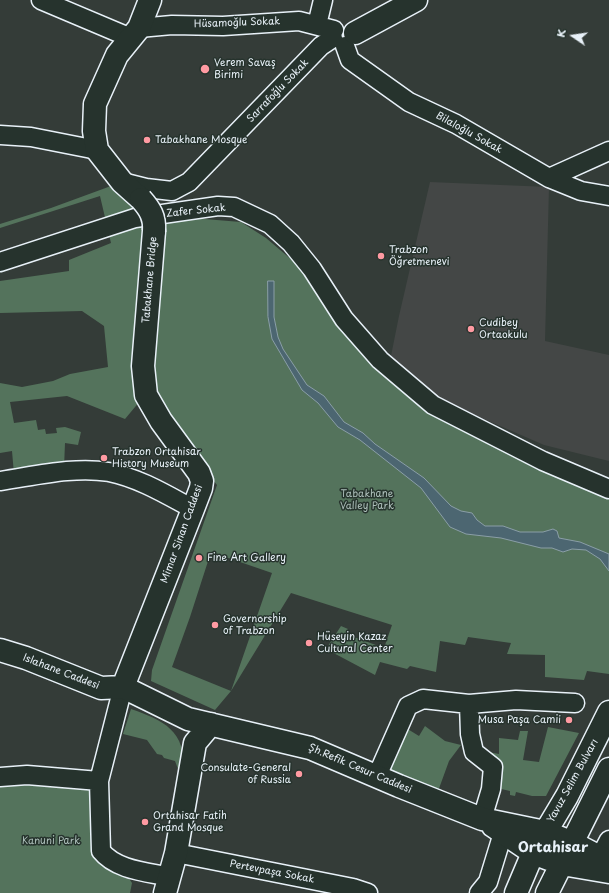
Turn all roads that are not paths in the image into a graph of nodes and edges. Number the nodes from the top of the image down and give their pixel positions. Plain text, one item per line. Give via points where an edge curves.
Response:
1 (41, 0) edge
2 (150, 0) edge
3 (323, 0) edge
4 (395, 0) edge
5 (416, 0) edge
6 (317, 25) junction
7 (135, 33) junction
8 (344, 34) junction
9 (0, 135) edge
10 (97, 150) junction
11 (609, 151) edge
12 (549, 178) junction
13 (133, 191) junction
14 (609, 196) edge
15 (0, 262) edge
16 (143, 366) joint
17 (0, 481) edge
18 (609, 489) edge
19 (193, 509) junction
20 (0, 650) edge
21 (123, 687) junction
22 (574, 703) dead end
23 (469, 704) junction
24 (609, 712) edge
25 (188, 719) junction
26 (211, 724) junction
27 (195, 743) junction
28 (609, 769) edge
29 (377, 776) junction
30 (0, 777) edge
31 (99, 780) junction
32 (482, 819) junction
33 (545, 832) junction
34 (503, 833) junction
35 (571, 842) junction
36 (176, 853) junction
37 (533, 853) junction
38 (607, 858) edge
39 (562, 864) junction
40 (167, 885) edge
41 (368, 893) edge
42 (479, 893) edge
43 (516, 893) edge
44 (547, 893) edge

1 - 7 street
2 - 7 street
3 - 6 street
4 - 8 street
5 - 8 street
6 - 7 street, Hüsamoğlu Sokak via 299,21 224,26 172,25
6 - 8 street, Hüsamoğlu Sokak
7 - 10 street via 117,54 95,104 94,131
8 - 12 street, Bilaloğlu Sokak via 350,60 408,102 456,124
8 - 13 street, Sarrafoğlu Sokak via 321,46 189,182 172,191 146,188
9 - 10 street via 31,137
10 - 13 street, Tabakhane Bridge
11 - 12 street
12 - 14 street, Bilaloğlu Sokak via 581,191
13 - 16 street, Tabakhane Bridge, bridge via 150,208 155,221
15 - 18 street, Zafer Sokak via 135,218 218,206 234,207 270,224 291,243 312,269 344,319 380,360 433,405 542,461
16 - 19 street, Mimar Sinan Caddesi via 146,395 160,421 200,475 201,488
17 - 19 street via 43,474 109,472 145,484
19 - 21 street, Mimar Sinan Caddesi
20 - 21 street, Islahane Caddesi via 101,688
21 - 25 street, Şh.Refik Cesur Caddesi
21 - 31 street
22 - 23 street via 516,700
23 - 29 street via 423,699 408,706
23 - 32 street via 470,734 474,752 493,767 491,789
24 - 33 street, Yavuz Selim Bulvarı via 567,796
25 - 26 street, Şh.Refik Cesur Caddesi
25 - 27 street
26 - 27 street
26 - 29 street, Şh.Refik Cesur Caddesi via 310,748
27 - 36 street
28 - 35 street
29 - 32 street, Şh.Refik Cesur Caddesi
30 - 31 street via 28,775
31 - 40 street via 102,851 108,860
32 - 33 street, Şh.Refik Cesur Caddesi
32 - 34 street, Şh.Refik Cesur Caddesi
33 - 35 street, Şh.Refik Cesur Caddesi
33 - 37 street, Yavuz Selim Bulvarı
34 - 37 street, Şh.Refik Cesur Caddesi
34 - 42 street via 488,882
35 - 38 street, Şh.Refik Cesur Caddesi
35 - 39 street
36 - 40 street
36 - 41 street, Pertevpaşa Sokak
37 - 39 street, Şh.Refik Cesur Caddesi
37 - 43 street, Yavuz Selim Bulvarı
38 - 39 street, Şh.Refik Cesur Caddesi
39 - 44 street

